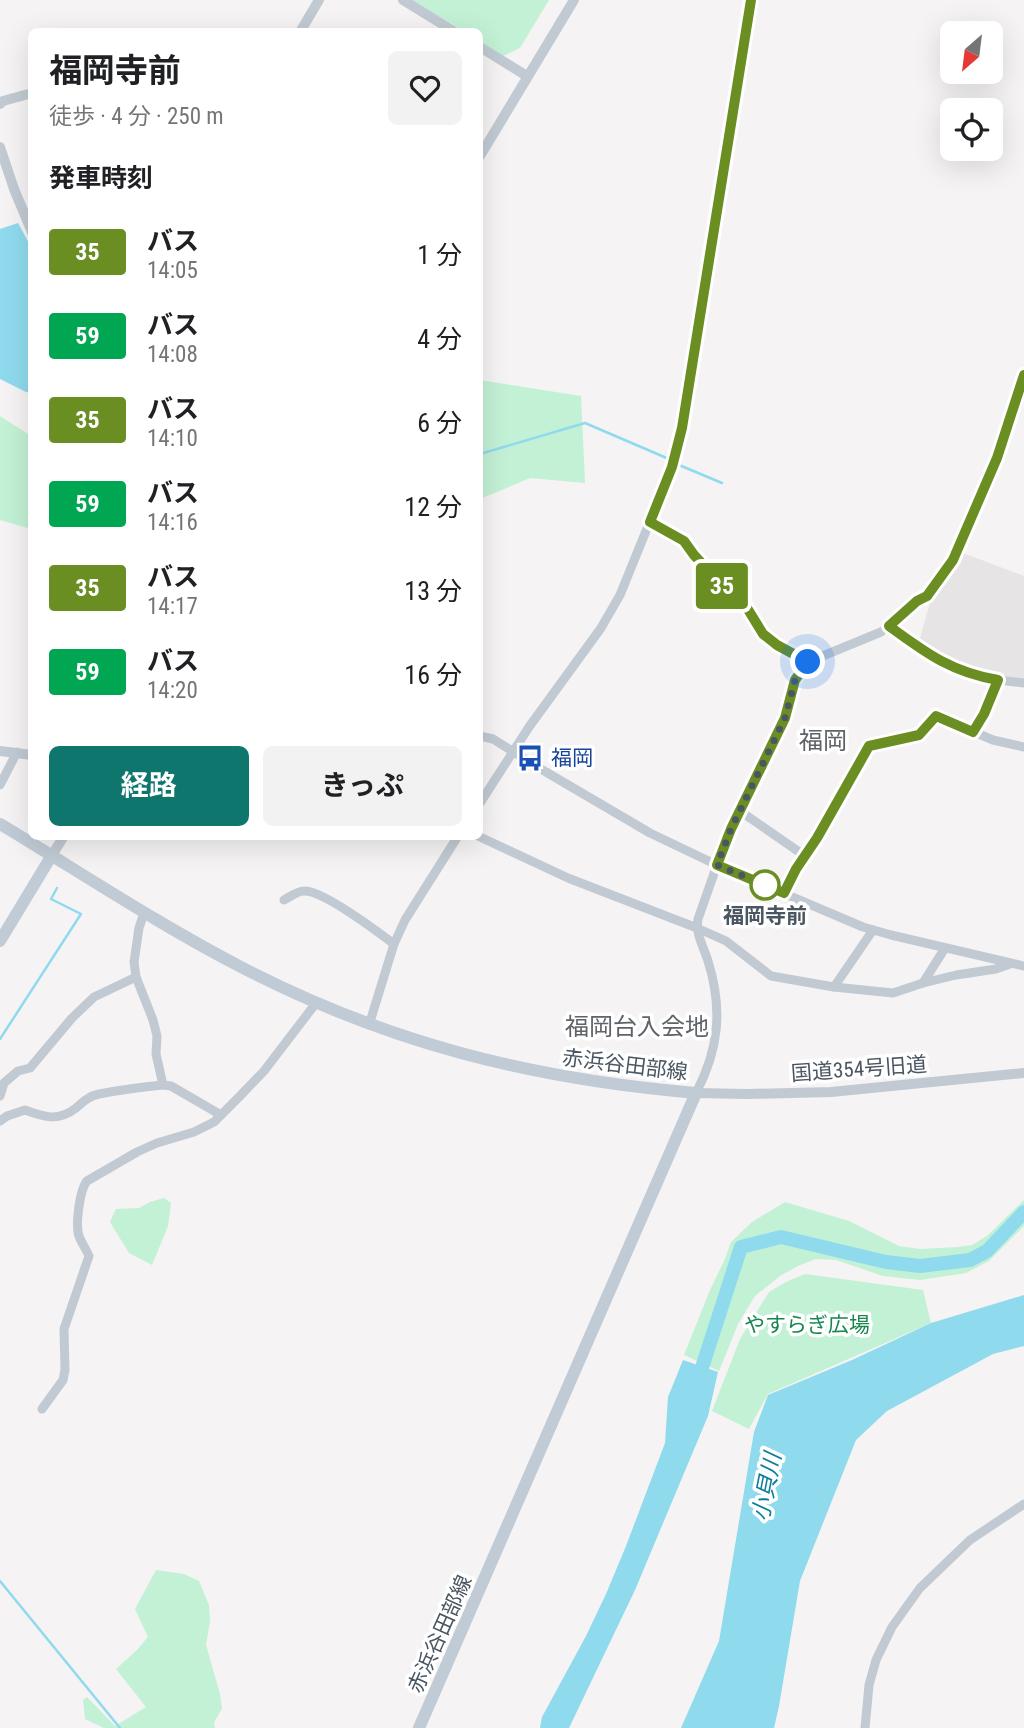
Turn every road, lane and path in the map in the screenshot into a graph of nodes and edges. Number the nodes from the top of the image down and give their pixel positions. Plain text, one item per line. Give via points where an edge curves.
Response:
1 (320, 0) edge
2 (403, 0) edge
3 (574, 0) edge
4 (751, 0) edge
5 (302, 28) edge
6 (448, 28) edge
7 (483, 49) edge
8 (527, 76) junction
9 (28, 94) edge
10 (0, 104) edge
11 (0, 147) edge
12 (483, 151) edge
13 (28, 222) edge
14 (1024, 375) edge
15 (650, 522) junction
16 (889, 626) junction
17 (808, 662) junction
18 (998, 680) junction
19 (1024, 683) edge
20 (973, 732) junction
21 (483, 737) edge
22 (1024, 747) edge
23 (0, 751) edge
24 (514, 751) junction
25 (17, 752) junction
26 (28, 754) edge
27 (0, 785) edge
28 (483, 798) edge
29 (740, 811) junction
30 (0, 824) edge
31 (483, 838) edge
32 (61, 840) edge
33 (455, 840) edge
34 (52, 855) junction
35 (805, 856) junction
36 (717, 865) junction
37 (784, 893) junction
38 (284, 900) dead end
39 (145, 913) junction
40 (696, 928) junction
41 (873, 930) junction
42 (0, 941) edge
43 (394, 944) junction
44 (945, 948) junction
45 (1012, 963) junction
46 (1024, 966) edge
47 (136, 977) junction
48 (923, 983) junction
49 (834, 987) junction
50 (316, 1003) junction
51 (369, 1025) junction
52 (1024, 1073) edge
53 (163, 1084) junction
54 (696, 1093) junction
55 (0, 1096) edge
56 (222, 1115) junction
57 (0, 1121) edge
58 (42, 1409) dead end
59 (1024, 1504) edge
60 (419, 1728) edge
61 (865, 1728) edge

1 - 5 street
2 - 6 street
3 - 8 street
4 - 15 street via 682,428
7 - 8 street
8 - 12 street
9 - 10 street
11 - 13 street
14 - 16 street via 997,458 953,560 927,596
15 - 17 street via 684,541 744,603 763,634
15 - 24 street via 601,628
16 - 17 street
16 - 18 street via 926,654 962,672
17 - 29 street via 795,680 785,718
18 - 19 street
18 - 20 street
20 - 22 street
20 - 35 street via 936,716 919,735 869,746
21 - 24 street
23 - 25 street
24 - 28 street
24 - 36 street via 625,819
25 - 26 street
25 - 27 street
29 - 35 street
29 - 36 street
30 - 34 main road, 赤浜谷田部線
31 - 40 street via 568,878
32 - 34 street
33 - 43 street
34 - 39 main road, 赤浜谷田部線
34 - 42 main road
35 - 37 street
36 - 37 street
36 - 40 street
37 - 41 street
38 - 43 street via 299,892 313,893
39 - 47 street via 134,953
39 - 50 main road, 赤浜谷田部線 via 240,967
40 - 49 street via 726,941 771,976
40 - 54 street via 710,965 718,1013 711,1062
41 - 44 street
41 - 49 street
43 - 51 street
44 - 45 street
44 - 48 street
45 - 46 street
45 - 48 street
47 - 53 street via 153,1020
47 - 55 street via 94,997 30,1068 4,1083
48 - 49 street via 892,993
50 - 51 main road, 赤浜谷田部線
50 - 56 street via 264,1071
51 - 54 main road, 赤浜谷田部線 via 505,1066 591,1082
52 - 54 street, 国道354号旧道 via 831,1092
53 - 56 street
53 - 57 street via 97,1094 62,1116 25,1110
54 - 60 main road, 赤浜谷田部線
56 - 58 street via 194,1132 137,1152 82,1186 79,1236 89,1256 64,1329 63,1380
59 - 61 street via 970,1539 919,1588 876,1660

